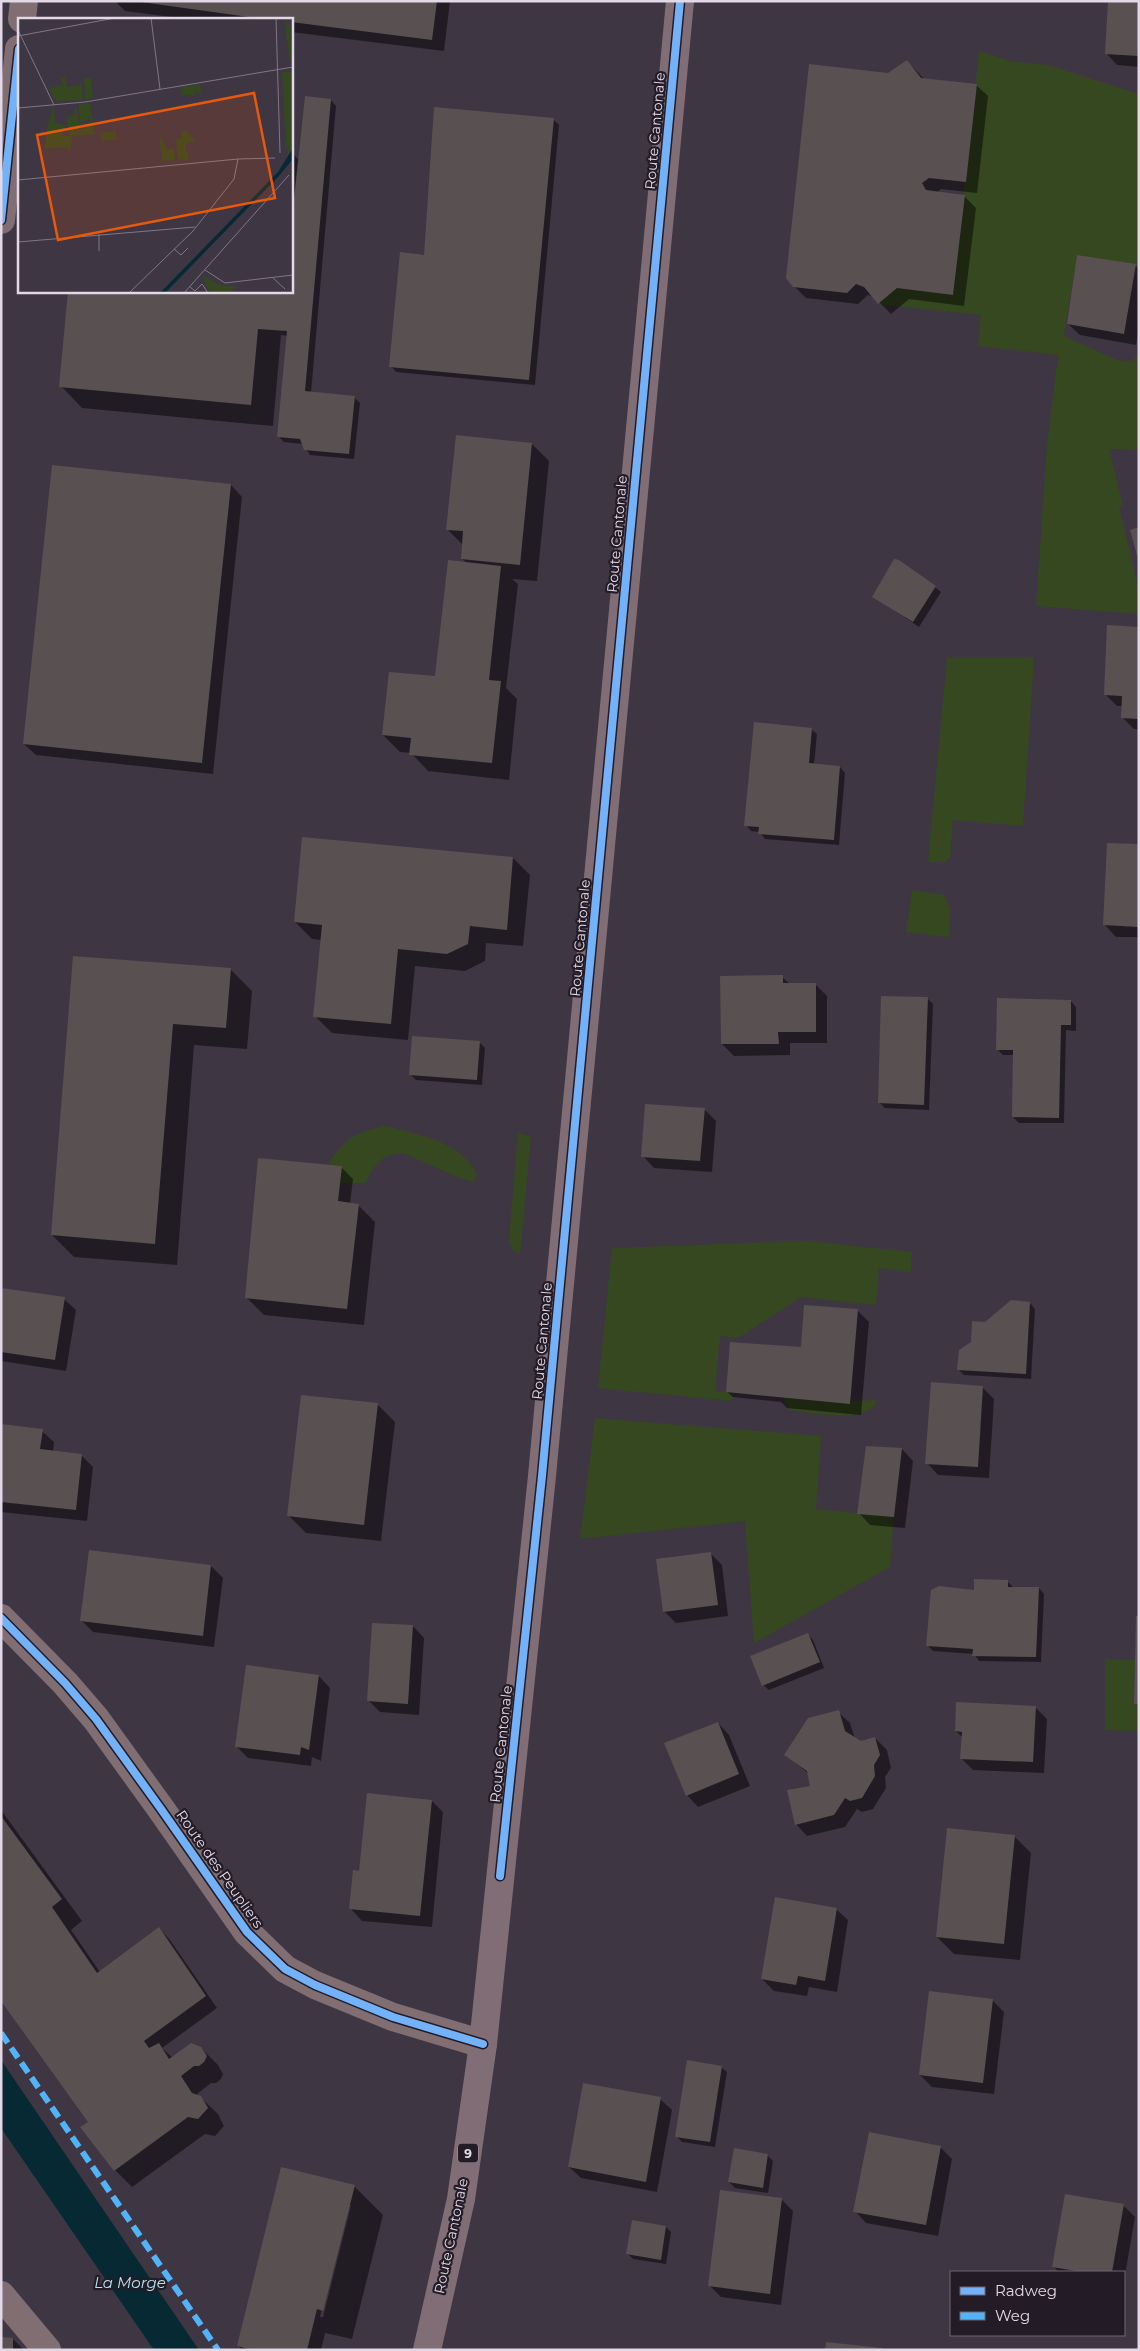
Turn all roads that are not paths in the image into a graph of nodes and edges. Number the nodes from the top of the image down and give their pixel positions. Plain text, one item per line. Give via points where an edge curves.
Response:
1 (24, 1) edge
2 (680, 1) edge
3 (22, 18) edge
4 (18, 58) edge
5 (1, 220) edge
6 (1, 1618) edge
7 (483, 2044) junction
8 (1, 2295) edge
9 (47, 2350) edge
10 (427, 2350) edge

1 - 3 street
2 - 7 main road, Route Cantonale / 9 via 542,1476
4 - 5 street
6 - 7 street, Route des Peupliers via 96,1719 247,1932 285,1969 393,2017
7 - 10 main road, Route Cantonale / 9 via 461,2199
8 - 9 street

